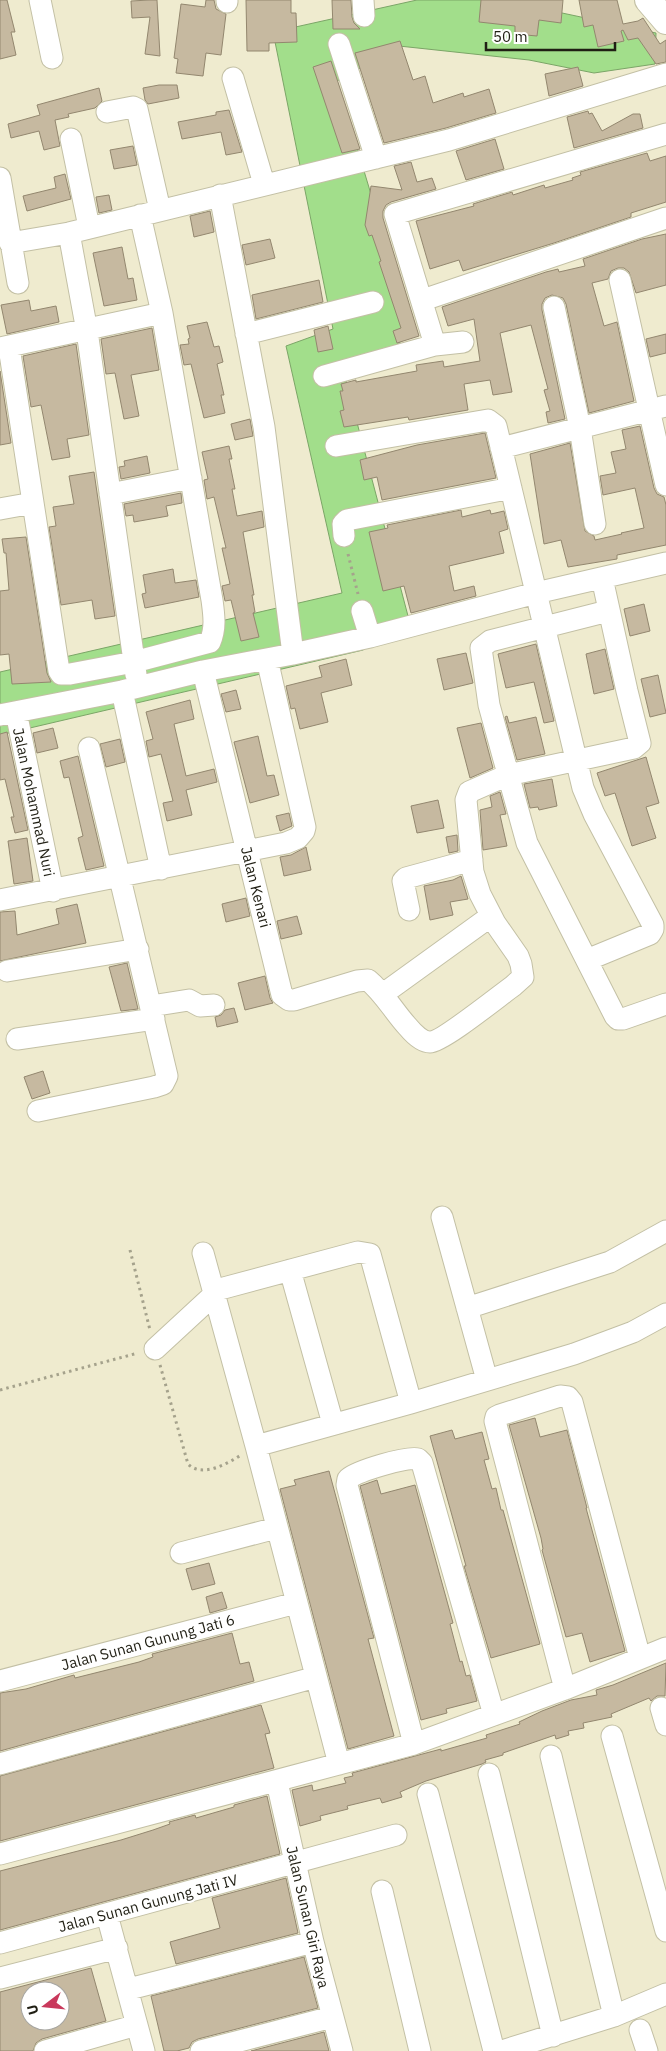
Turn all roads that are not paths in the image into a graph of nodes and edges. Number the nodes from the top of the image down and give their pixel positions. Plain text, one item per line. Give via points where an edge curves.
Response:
1 (40, 0) edge
2 (648, 0) edge
3 (666, 21) edge
4 (339, 44) dead end
5 (52, 58) dead end
6 (666, 74) edge
7 (233, 78) dead end
8 (107, 112) dead end
9 (666, 134) edge
10 (71, 139) dead end
11 (376, 158) junction
12 (0, 184) edge
13 (264, 184) junction
14 (220, 195) junction
15 (160, 210) junction
16 (140, 215) junction
17 (666, 218) edge
18 (79, 230) junction
19 (10, 243) junction
20 (11, 274) edge
21 (620, 280) dead end
22 (423, 300) junction
23 (373, 302) dead end
24 (554, 307) dead end
25 (162, 313) junction
26 (87, 331) junction
27 (246, 334) junction
28 (462, 342) dead end
29 (435, 345) junction
30 (5, 347) edge
31 (324, 376) dead end
32 (658, 408) edge
33 (580, 428) junction
34 (336, 446) dead end
35 (501, 448) junction
36 (191, 478) junction
37 (666, 485) edge
38 (511, 488) junction
39 (110, 494) junction
40 (33, 503) junction
41 (0, 508) edge
42 (595, 524) dead end
43 (349, 525) road end
44 (666, 563) edge
45 (602, 578) junction
46 (536, 593) junction
47 (608, 611) junction
48 (544, 628) junction
49 (292, 644) junction
50 (267, 659) junction
51 (203, 671) junction
52 (133, 678) junction
53 (8, 714) edge
54 (89, 748) dead end
55 (576, 760) junction
56 (508, 775) junction
57 (247, 850) junction
58 (472, 860) junction
59 (161, 869) junction
60 (120, 878) junction
61 (53, 891) junction
62 (0, 900) edge
63 (409, 910) dead end
64 (491, 916) junction
65 (138, 949) junction
66 (587, 960) junction
67 (7, 971) dead end
68 (383, 994) junction
69 (214, 1004) dead end
70 (666, 1004) edge
71 (153, 1013) junction
72 (17, 1039) dead end
73 (38, 1111) dead end
74 (442, 1217) dead end
75 (666, 1231) edge
76 (203, 1253) dead end
77 (290, 1270) junction
78 (214, 1294) junction
79 (467, 1308) junction
80 (666, 1314) edge
81 (155, 1349) road end
82 (487, 1380) junction
83 (411, 1403) junction
84 (333, 1424) junction
85 (256, 1446) junction
86 (276, 1528) junction
87 (181, 1553) dead end
88 (296, 1603) junction
89 (666, 1648) edge
90 (640, 1658) junction
91 (316, 1677) junction
92 (0, 1681) edge
93 (565, 1689) junction
94 (494, 1715) junction
95 (612, 1736) dead end
96 (414, 1744) junction
97 (551, 1756) dead end
98 (0, 1764) edge
99 (339, 1764) junction
100 (489, 1774) dead end
101 (277, 1782) junction
102 (428, 1794) dead end
103 (396, 1835) dead end
104 (0, 1854) edge
105 (296, 1863) junction
106 (382, 1891) dead end
107 (107, 1915) junction
108 (666, 1931) edge
109 (314, 1942) junction
110 (0, 1943) edge
111 (117, 1948) junction
112 (0, 1978) edge
113 (129, 1989) junction
114 (666, 1994) edge
115 (614, 2016) junction
116 (332, 2017) junction
117 (137, 2025) junction
118 (640, 2030) dead end
119 (553, 2036) junction
120 (55, 2050) edge
121 (144, 2051) edge
122 (201, 2051) edge
123 (342, 2051) edge
124 (420, 2051) edge
125 (494, 2051) edge
126 (502, 2051) edge
127 (647, 2051) edge

1 - 5 street
2 - 3 street
4 - 11 street
6 - 11 street via 449,140
7 - 13 street
8 - 15 street via 137,109
9 - 22 street via 395,214
10 - 18 street
11 - 13 street
12 - 19 street
13 - 14 street
14 - 15 street
14 - 27 street
15 - 16 street
16 - 18 street
16 - 25 street
17 - 22 street
18 - 19 street
18 - 26 street
19 - 20 street
21 - 32 street
22 - 29 street
23 - 27 street
24 - 33 street
25 - 26 street
25 - 36 street
26 - 30 street
26 - 39 street
27 - 49 street via 264,427
28 - 29 street
29 - 31 street
30 - 40 street
32 - 33 street
32 - 37 street
33 - 35 street
33 - 42 street
34 - 35 street via 488,420 496,426
35 - 38 street
36 - 39 street
36 - 52 street via 212,600 214,633 210,642
38 - 43 street
38 - 46 street
39 - 52 street
40 - 41 street
40 - 52 street via 59,671 61,674
44 - 45 street
45 - 46 street
45 - 47 street
46 - 48 street
46 - 49 street via 366,624
47 - 48 street
47 - 55 street via 640,743 634,748
48 - 55 street
48 - 56 street via 490,641 481,648 489,705
49 - 50 street
50 - 51 street
50 - 57 street via 304,831 286,843
51 - 52 street
51 - 57 street, Jalan Kenari
52 - 53 street
52 - 59 street
53 - 61 street, Jalan Mohammad Nuri
54 - 60 street
55 - 56 street
55 - 66 street via 588,800 653,927 647,936
56 - 58 street via 469,792 466,800
56 - 66 street via 527,843
57 - 59 street
57 - 68 street, Jalan Kenari via 282,995 294,1000 368,980
58 - 63 street via 406,878 403,881
58 - 64 street via 480,894
59 - 60 street
60 - 61 street
60 - 65 street
61 - 62 street
64 - 68 street
64 - 68 street via 518,956 522,977 446,1035 431,1042 424,1041 409,1030
65 - 67 street
65 - 71 street
66 - 70 street via 618,1019
69 - 71 street via 200,1006 189,1000
71 - 72 street
71 - 73 street via 167,1076 162,1084
74 - 79 street
75 - 79 street via 610,1262
76 - 78 street
77 - 78 street via 220,1289
77 - 83 street via 358,1252 370,1254
77 - 84 street
78 - 81 street
78 - 85 street
79 - 82 street
80 - 82 street via 632,1332 574,1354
82 - 83 street
83 - 84 street
84 - 85 street
85 - 86 street
86 - 87 street
86 - 88 street
88 - 91 street
88 - 92 street, Jalan Sunan Gunung Jati 6
89 - 90 street
90 - 93 street
90 - 93 street via 572,1402 568,1397 560,1396 500,1415 495,1421
91 - 98 street
91 - 99 street
93 - 94 street
94 - 96 street
94 - 96 street via 422,1463 408,1458 353,1475 348,1479 348,1485
95 - 108 street
96 - 99 street
97 - 115 street
99 - 101 street
100 - 119 street
101 - 104 street
101 - 105 street, Jalan Sunan Giri Raya
102 - 125 street
103 - 105 street, Jalan Sunan Gunung Jati IV
105 - 107 street, Jalan Sunan Gunung Jati IV
105 - 109 street, Jalan Sunan Giri Raya
106 - 124 street
107 - 110 street, Jalan Sunan Gunung Jati IV
107 - 111 street
109 - 113 street
109 - 116 street, Jalan Sunan Giri Raya
111 - 112 street
111 - 113 street
113 - 117 street
114 - 115 street
115 - 119 street
116 - 122 street
116 - 123 street, Jalan Sunan Giri Raya
117 - 120 street
117 - 121 street
118 - 127 street
119 - 126 street

